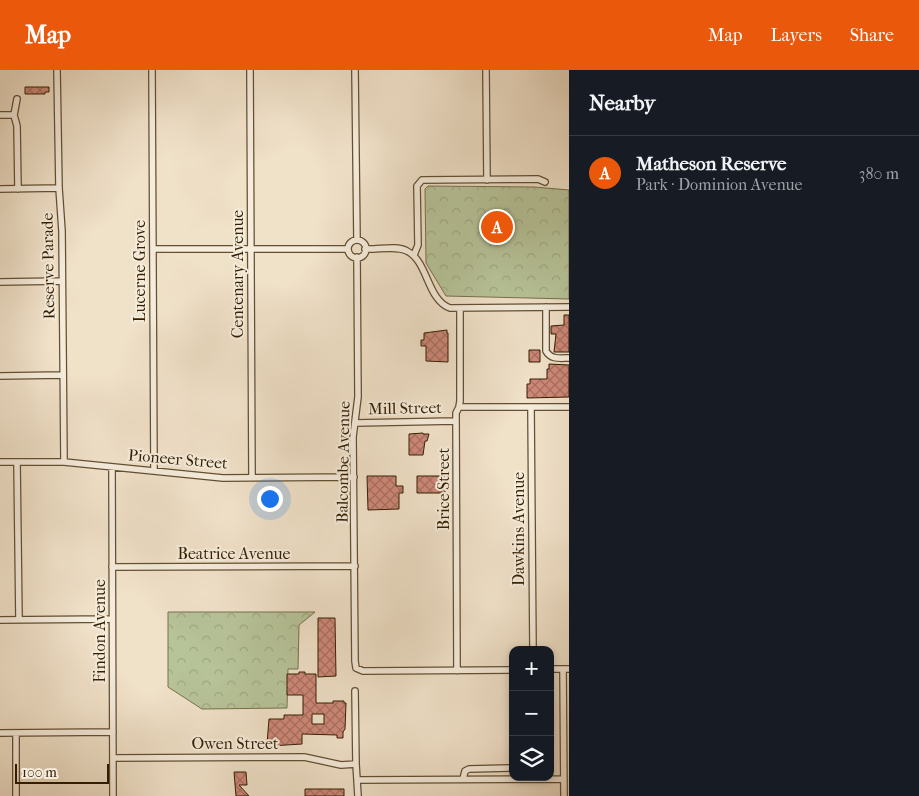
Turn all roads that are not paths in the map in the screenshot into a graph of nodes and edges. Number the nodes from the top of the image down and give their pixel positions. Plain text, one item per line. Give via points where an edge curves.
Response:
1 (57, 70) edge
2 (152, 70) edge
3 (250, 70) edge
4 (355, 70) edge
5 (486, 70) edge
6 (17, 100) dead end
7 (0, 115) edge
8 (14, 115) junction
9 (486, 180) junction
10 (545, 182) dead end
11 (59, 188) junction
12 (18, 189) junction
13 (0, 190) edge
14 (357, 240) junction
15 (153, 249) junction
16 (251, 249) junction
17 (348, 249) junction
18 (365, 249) junction
19 (414, 255) junction
20 (357, 257) junction
21 (62, 281) junction
22 (0, 282) edge
23 (546, 307) junction
24 (569, 307) edge
25 (460, 308) junction
26 (569, 358) edge
27 (63, 375) junction
28 (0, 376) edge
29 (569, 407) edge
30 (459, 408) junction
31 (531, 408) junction
32 (456, 421) junction
33 (355, 423) junction
34 (0, 462) edge
35 (17, 462) junction
36 (64, 462) junction
37 (112, 467) junction
38 (154, 471) junction
39 (354, 477) junction
40 (252, 478) junction
41 (355, 566) junction
42 (112, 567) junction
43 (112, 619) junction
44 (0, 620) edge
45 (19, 620) junction
46 (533, 646) edge
47 (566, 669) edge
48 (509, 670) edge
49 (457, 671) junction
50 (355, 691) dead end
51 (16, 732) junction
52 (112, 732) junction
53 (0, 733) edge
54 (113, 758) junction
55 (356, 764) junction
56 (509, 768) edge
57 (509, 778) edge
58 (463, 779) junction
59 (554, 779) edge
60 (564, 779) junction
61 (358, 780) junction
62 (16, 796) edge
63 (114, 796) edge
64 (358, 796) edge
65 (564, 796) edge

1 - 11 street, Reserve Parade
2 - 15 street, Lucerne Grove
3 - 16 street, Centenary Avenue
4 - 14 street
5 - 9 street
6 - 8 street
7 - 8 street
8 - 12 street via 18,126
9 - 10 street via 538,179
9 - 19 street via 419,182 418,245
11 - 12 street
11 - 21 street, Reserve Parade
12 - 13 street
14 - 17 street via 349,244
14 - 18 street via 364,244
15 - 16 street
15 - 38 street, Lucerne Grove
16 - 17 street
16 - 40 street, Centenary Avenue
17 - 20 street via 352,256
18 - 19 street via 406,250
18 - 20 street via 364,254
19 - 25 street via 439,302 450,308
20 - 33 street, Balcombe Avenue via 358,397
21 - 22 street
21 - 27 street, Reserve Parade
23 - 24 street
23 - 25 street
23 - 26 street via 546,351 552,358
25 - 30 street, Brice Street
27 - 28 street
27 - 36 street, Reserve Parade
29 - 31 street, Mill Street
30 - 31 street, Mill Street
30 - 32 street, Brice Street
31 - 46 street, Dawkins Avenue
32 - 33 street, Mill Street
32 - 49 street, Brice Street
33 - 39 street, Balcombe Avenue
34 - 35 street, Pioneer Street
35 - 36 street, Pioneer Street
35 - 45 street
36 - 37 street, Pioneer Street
37 - 38 street, Pioneer Street
37 - 42 street, Findon Avenue
38 - 40 street, Pioneer Street
39 - 40 street, Pioneer Street
39 - 41 street, Balcombe Avenue
41 - 42 street, Beatrice Avenue
41 - 49 street, Balcombe Avenue via 356,668 364,671
42 - 43 street, Findon Avenue
43 - 45 street
43 - 52 street, Findon Avenue
44 - 45 street
47 - 60 street
48 - 49 street
50 - 55 street
51 - 52 street
51 - 53 street
51 - 62 street
52 - 54 street, Findon Avenue
54 - 55 street, Owen Street via 304,757 341,765
54 - 63 street, Findon Avenue
55 - 61 street
56 - 58 street via 469,769 464,772
57 - 58 street
58 - 61 street
59 - 60 street
60 - 65 street
61 - 64 street

